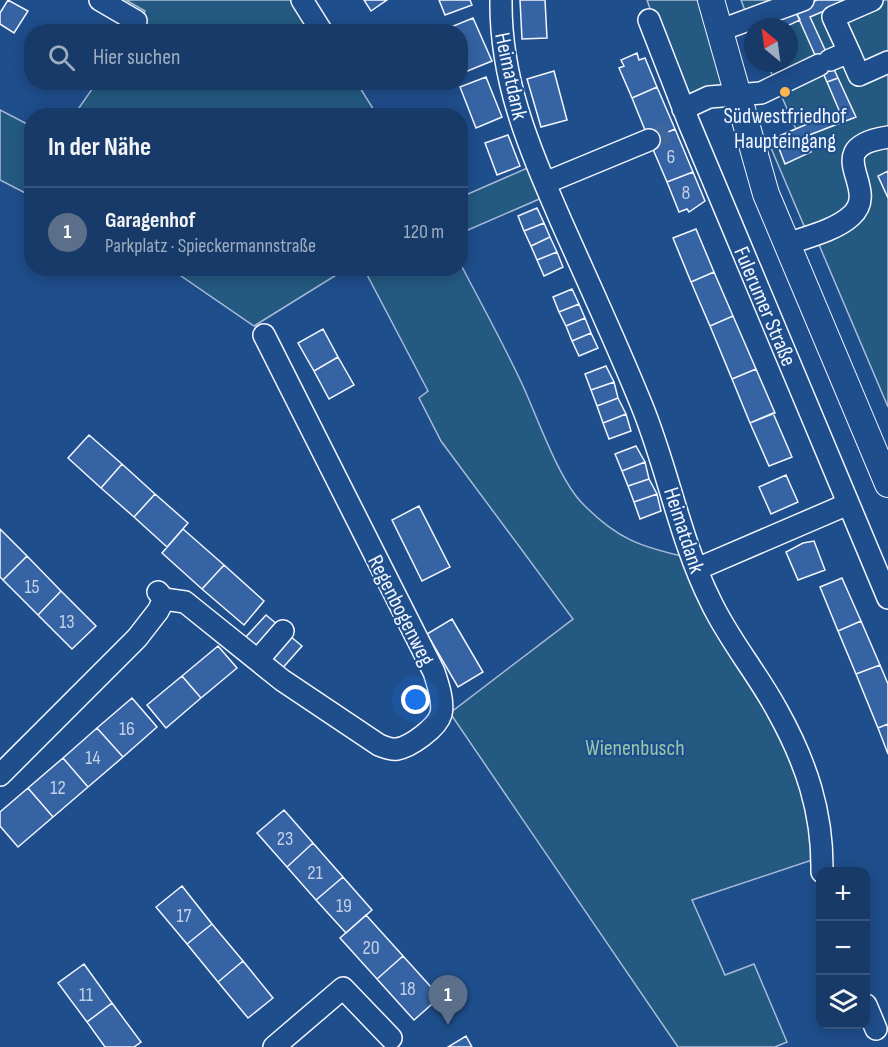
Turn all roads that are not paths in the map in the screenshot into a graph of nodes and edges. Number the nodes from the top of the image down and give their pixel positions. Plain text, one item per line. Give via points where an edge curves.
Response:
1 (100, 0) edge
2 (302, 0) edge
3 (501, 0) edge
4 (711, 0) edge
5 (803, 0) edge
6 (872, 0) edge
7 (136, 21) dead end
8 (317, 24) edge
9 (652, 28) dead end
10 (721, 30) junction
11 (833, 59) junction
12 (888, 62) edge
13 (736, 95) junction
14 (682, 120) junction
15 (888, 137) edge
16 (649, 140) tunnel mouth
17 (545, 183) junction
18 (787, 244) junction
19 (264, 335) dead end
20 (888, 484) edge
21 (849, 504) junction
22 (697, 568) junction
23 (888, 598) edge
24 (283, 631) dead end
25 (258, 660) junction
26 (0, 775) edge
27 (822, 867) edge
28 (870, 1015) edge
29 (876, 1029) dead end
30 (390, 1038) dead end
31 (274, 1047) edge

1 - 7 street
2 - 8 street
3 - 17 street, Heimatdank via 501,37 510,84
4 - 10 main road, Fulerumer Straße
5 - 10 street
6 - 11 street via 833,17
9 - 14 street, Fulerumer Straße
10 - 13 main road, Fulerumer Straße
11 - 12 street via 860,75
11 - 13 street via 761,93
13 - 14 street via 709,97
13 - 18 main road, Fulerumer Straße via 755,163
14 - 21 street, Fulerumer Straße
15 - 18 street via 866,142 856,149 852,158 860,192 852,216
16 - 17 street
17 - 22 street, Heimatdank via 642,406
18 - 20 main road, Fulerumer Straße
19 - 25 street, Regenbogenweg via 434,672 441,715 409,744 390,749 318,706
21 - 22 street
21 - 23 street, Fulerumer Straße
22 - 27 street, Heimatdank via 710,602 777,711 802,765 818,806
24 - 25 street
25 - 26 street, Regenbogenweg via 185,602 161,596 158,611 137,638
28 - 29 street
30 - 31 street via 343,988

